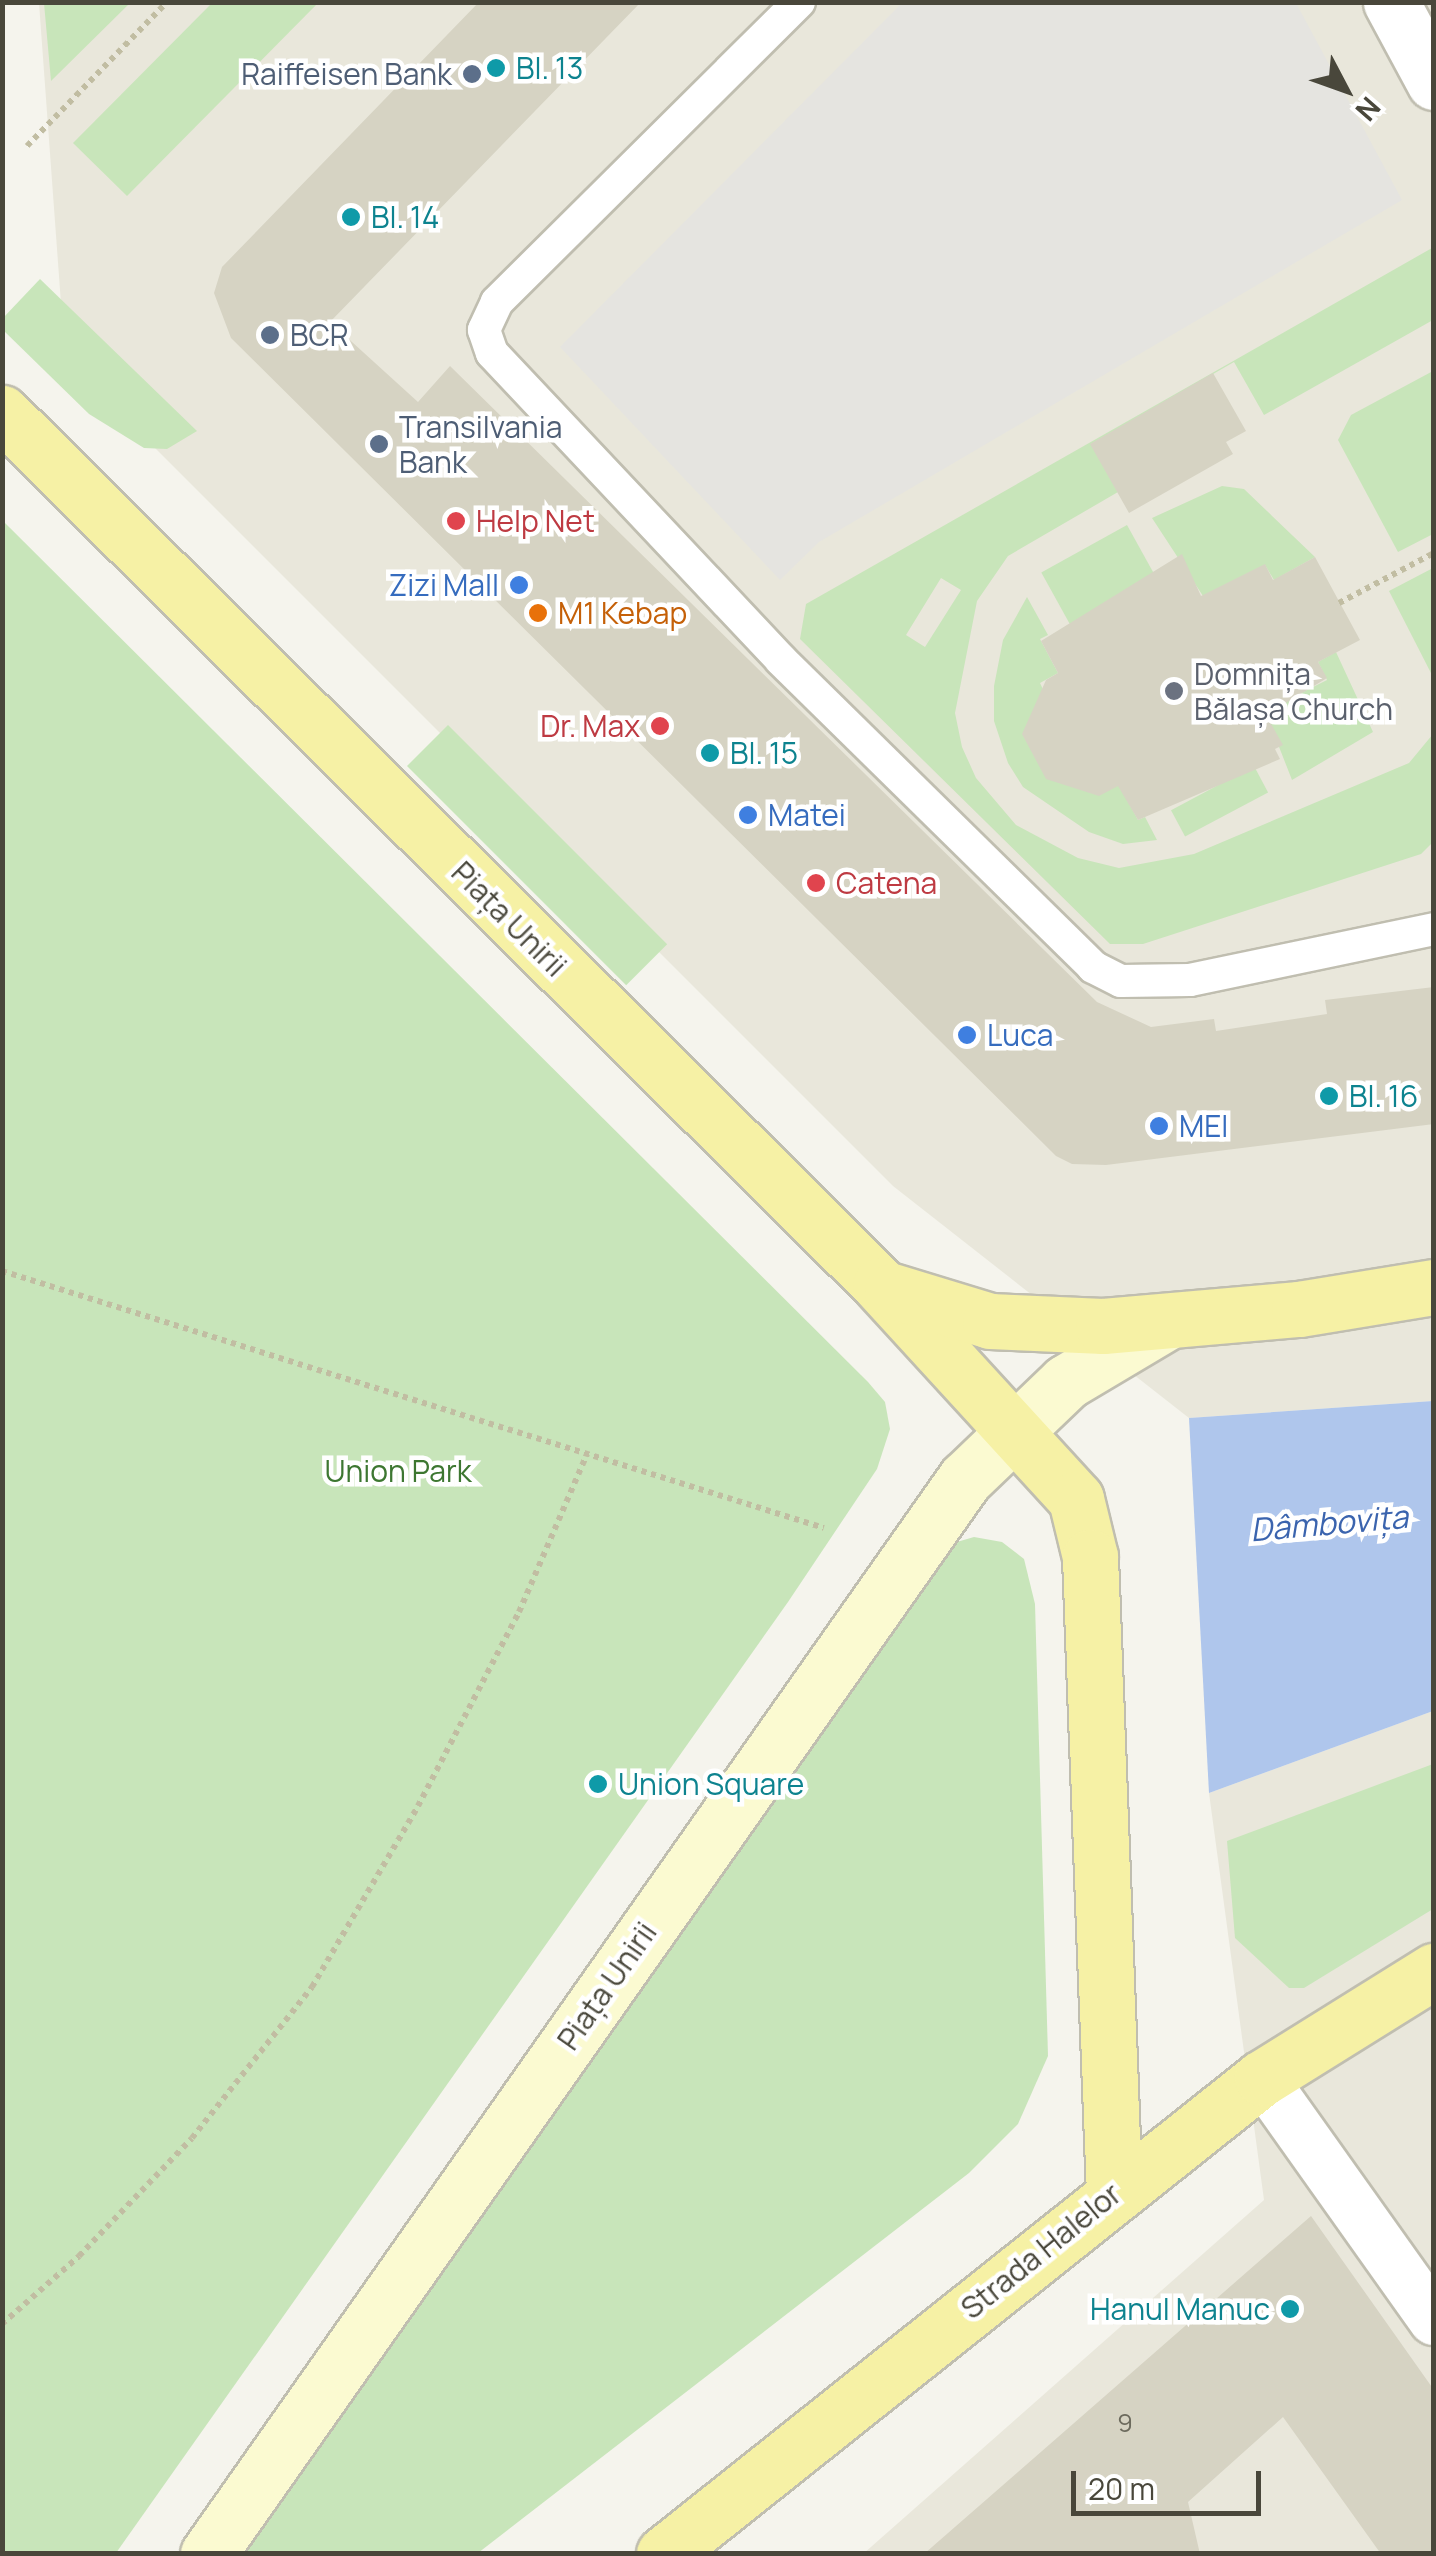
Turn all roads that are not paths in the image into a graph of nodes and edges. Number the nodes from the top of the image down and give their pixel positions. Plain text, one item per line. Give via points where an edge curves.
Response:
1 (799, 2) edge
2 (1392, 2) edge
3 (1434, 82) edge
4 (2, 414) edge
5 (1434, 930) edge
6 (880, 1285) junction
7 (1434, 1287) edge
8 (1165, 1323) junction
9 (1015, 1426) junction
10 (1434, 1971) edge
11 (1262, 2078) junction
12 (1114, 2192) junction
13 (1434, 2320) edge
14 (208, 2554) edge
15 (664, 2554) edge

1 - 5 lane via 497,302 484,330 492,353 781,660 1094,967 1121,980 1190,980
2 - 3 street
4 - 6 main road, Piața Unirii
6 - 8 main road via 990,1321
6 - 9 main road, Piața Unirii
7 - 8 main road
8 - 9 main road via 1066,1382
9 - 12 main road, Piața Unirii via 1076,1498 1090,1557
9 - 14 main road, Piața Unirii via 927,1530
10 - 11 main road, Strada Halelor
11 - 12 main road, Strada Halelor
11 - 13 street
12 - 15 main road, Strada Halelor

